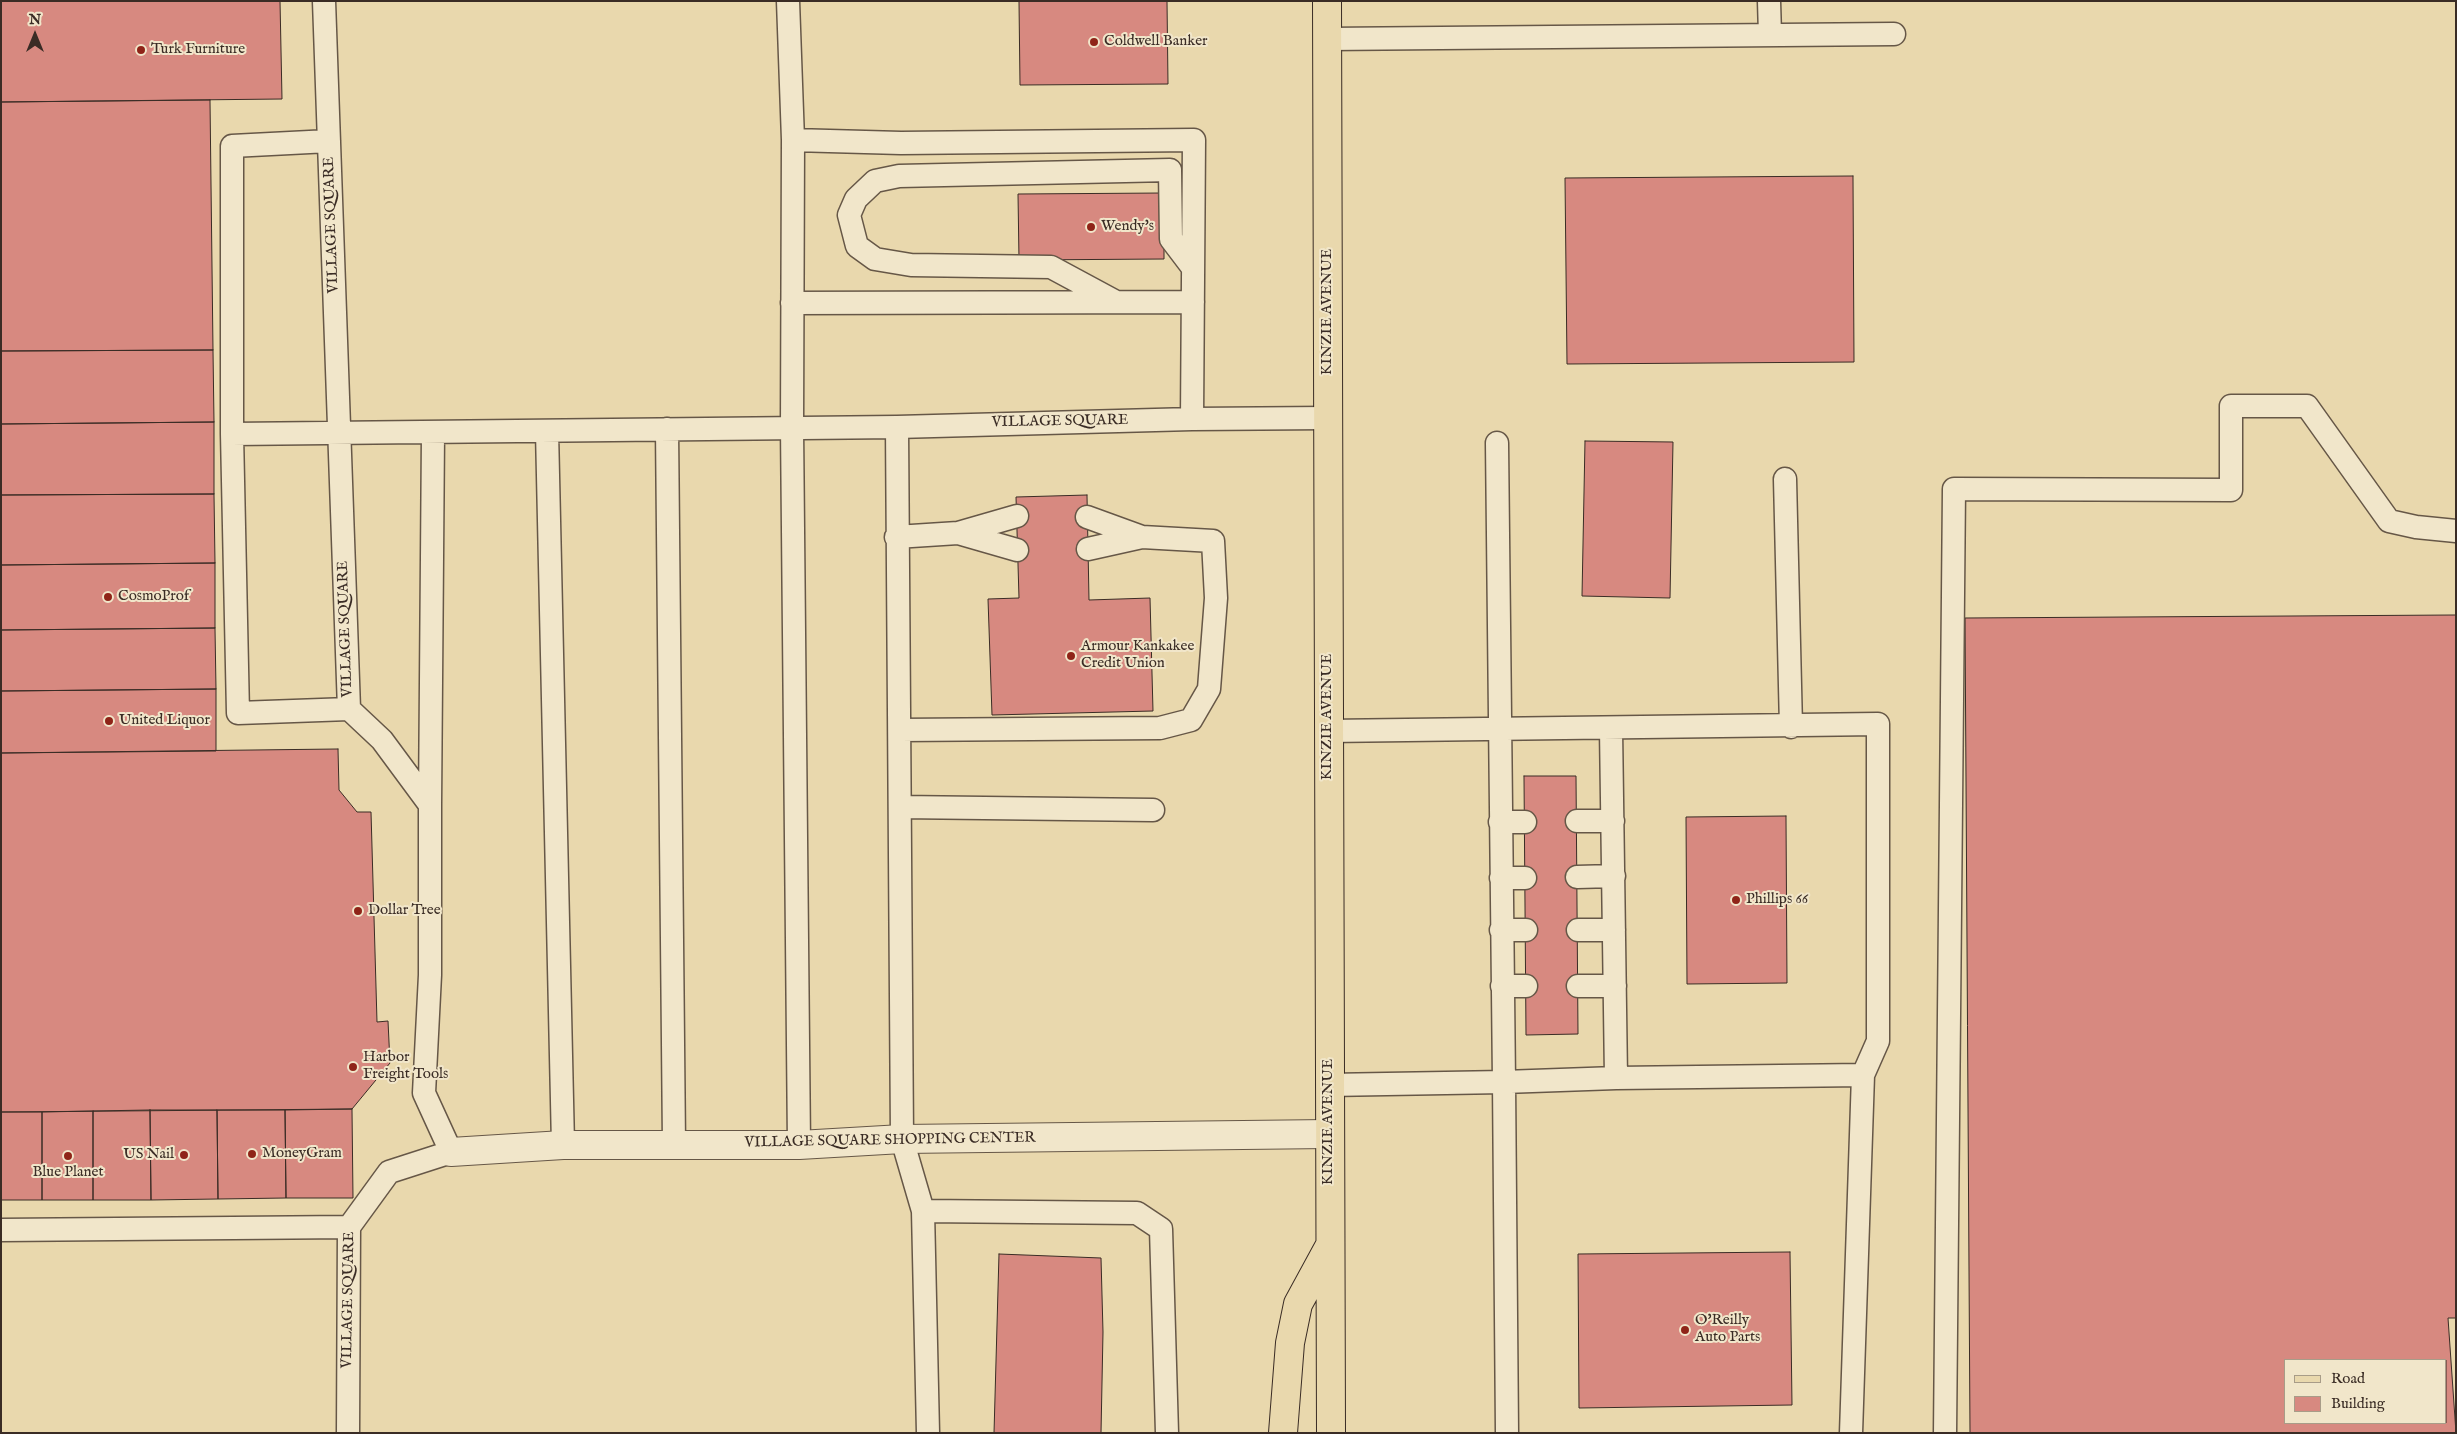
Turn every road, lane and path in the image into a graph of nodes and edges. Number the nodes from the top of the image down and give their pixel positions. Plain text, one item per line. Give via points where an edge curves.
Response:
1 (324, 1) edge
2 (788, 1) edge
3 (1327, 1) edge
4 (1769, 1) edge
5 (1894, 34) dead end
6 (1770, 35) junction
7 (1328, 39) junction
8 (793, 140) junction
9 (329, 141) junction
10 (1193, 268) junction
11 (1116, 302) junction
12 (1193, 302) junction
13 (792, 303) junction
14 (1328, 418) junction
15 (1192, 419) junction
16 (897, 426) junction
17 (792, 427) junction
18 (667, 429) junction
19 (547, 431) junction
20 (433, 433) junction
21 (232, 434) junction
22 (340, 434) junction
23 (1497, 443) dead end
24 (1785, 478) dead end
25 (1017, 516) dead end
26 (1087, 517) dead end
27 (2456, 531) edge
28 (958, 533) junction
29 (896, 537) junction
30 (1142, 537) junction
31 (1088, 549) dead end
32 (1018, 550) dead end
33 (349, 709) junction
34 (1791, 726) junction
35 (1498, 729) junction
36 (1611, 729) junction
37 (900, 730) junction
38 (1328, 731) junction
39 (430, 806) junction
40 (900, 807) junction
41 (1152, 810) dead end
42 (1577, 821) dead end
43 (1613, 821) junction
44 (1500, 822) junction
45 (1525, 822) dead end
46 (1614, 876) junction
47 (1577, 877) dead end
48 (1501, 878) junction
49 (1525, 878) dead end
50 (1501, 930) junction
51 (1526, 930) dead end
52 (1578, 930) dead end
53 (1614, 930) junction
54 (1502, 986) junction
55 (1526, 986) dead end
56 (1578, 986) dead end
57 (1616, 986) junction
58 (1863, 1075) junction
59 (1616, 1078) junction
60 (1504, 1082) junction
61 (1328, 1085) junction
62 (1328, 1134) junction
63 (902, 1139) junction
64 (674, 1144) junction
65 (564, 1145) junction
66 (799, 1145) junction
67 (451, 1152) junction
68 (923, 1211) junction
69 (349, 1227) junction
70 (1, 1230) edge
71 (1330, 1245) junction
72 (348, 1433) edge
73 (928, 1433) edge
74 (1167, 1433) edge
75 (1283, 1433) edge
76 (1331, 1433) edge
77 (1507, 1433) edge
78 (1852, 1433) edge
79 (1945, 1433) edge

1 - 9 lane, VILLAGE SQUARE
2 - 8 lane
3 - 7 main road, KINZIE AVENUE
4 - 6 lane
5 - 6 lane
6 - 7 lane
7 - 14 main road, KINZIE AVENUE
8 - 10 lane via 901,143 1194,140
8 - 13 lane
9 - 21 lane via 232,146
9 - 22 lane, VILLAGE SQUARE
10 - 11 lane via 1171,239 1170,170 899,176 874,181 856,199 849,215 857,246 875,259 911,265 1052,266
10 - 12 lane
11 - 12 lane
11 - 13 lane
12 - 15 lane
13 - 17 lane
14 - 15 lane, VILLAGE SQUARE
14 - 38 main road, KINZIE AVENUE
15 - 16 lane, VILLAGE SQUARE
16 - 17 lane, VILLAGE SQUARE
16 - 29 lane
17 - 18 lane, VILLAGE SQUARE
17 - 66 lane
18 - 19 lane, VILLAGE SQUARE
18 - 64 lane
19 - 20 lane, VILLAGE SQUARE
19 - 65 lane
20 - 22 lane, VILLAGE SQUARE
20 - 39 lane
21 - 22 lane, VILLAGE SQUARE
21 - 33 lane via 238,713
22 - 33 lane, VILLAGE SQUARE
23 - 35 lane
24 - 34 lane
25 - 28 lane
26 - 30 lane
27 - 79 lane via 2389,522 2307,406 2231,406 2231,490 1954,489
28 - 29 lane
28 - 32 lane
29 - 37 lane
30 - 31 lane
30 - 37 lane via 1213,541 1216,598 1209,689 1191,720 1160,728
33 - 39 lane, VILLAGE SQUARE via 382,740
34 - 36 lane
34 - 58 lane via 1878,724 1878,1041
35 - 36 lane
35 - 38 lane
35 - 44 lane
36 - 43 lane
37 - 40 lane
38 - 61 main road, KINZIE AVENUE
39 - 67 lane via 430,974 424,1093
40 - 41 lane
40 - 63 lane
42 - 43 lane
43 - 46 lane
44 - 45 lane
44 - 48 lane
46 - 47 lane
46 - 53 lane
48 - 49 lane
48 - 50 lane
50 - 51 lane
50 - 54 lane
52 - 53 lane
53 - 57 lane
54 - 55 lane
54 - 60 lane
56 - 57 lane
57 - 59 lane
58 - 59 lane
58 - 78 lane
59 - 60 lane
60 - 61 lane
60 - 77 lane
61 - 62 main road, KINZIE AVENUE
62 - 63 street, VILLAGE SQUARE SHOPPING CENTER
62 - 71 main road, KINZIE AVENUE
63 - 66 street, VILLAGE SQUARE SHOPPING CENTER
63 - 68 lane
64 - 65 street, VILLAGE SQUARE SHOPPING CENTER
64 - 66 street, VILLAGE SQUARE SHOPPING CENTER
65 - 67 street, VILLAGE SQUARE SHOPPING CENTER
67 - 69 lane, VILLAGE SQUARE via 389,1172
68 - 73 lane
68 - 74 lane via 1137,1213 1162,1230
69 - 70 lane
69 - 72 lane, VILLAGE SQUARE
71 - 75 main road via 1298,1304 1290,1343
71 - 76 main road, KINZIE AVENUE

